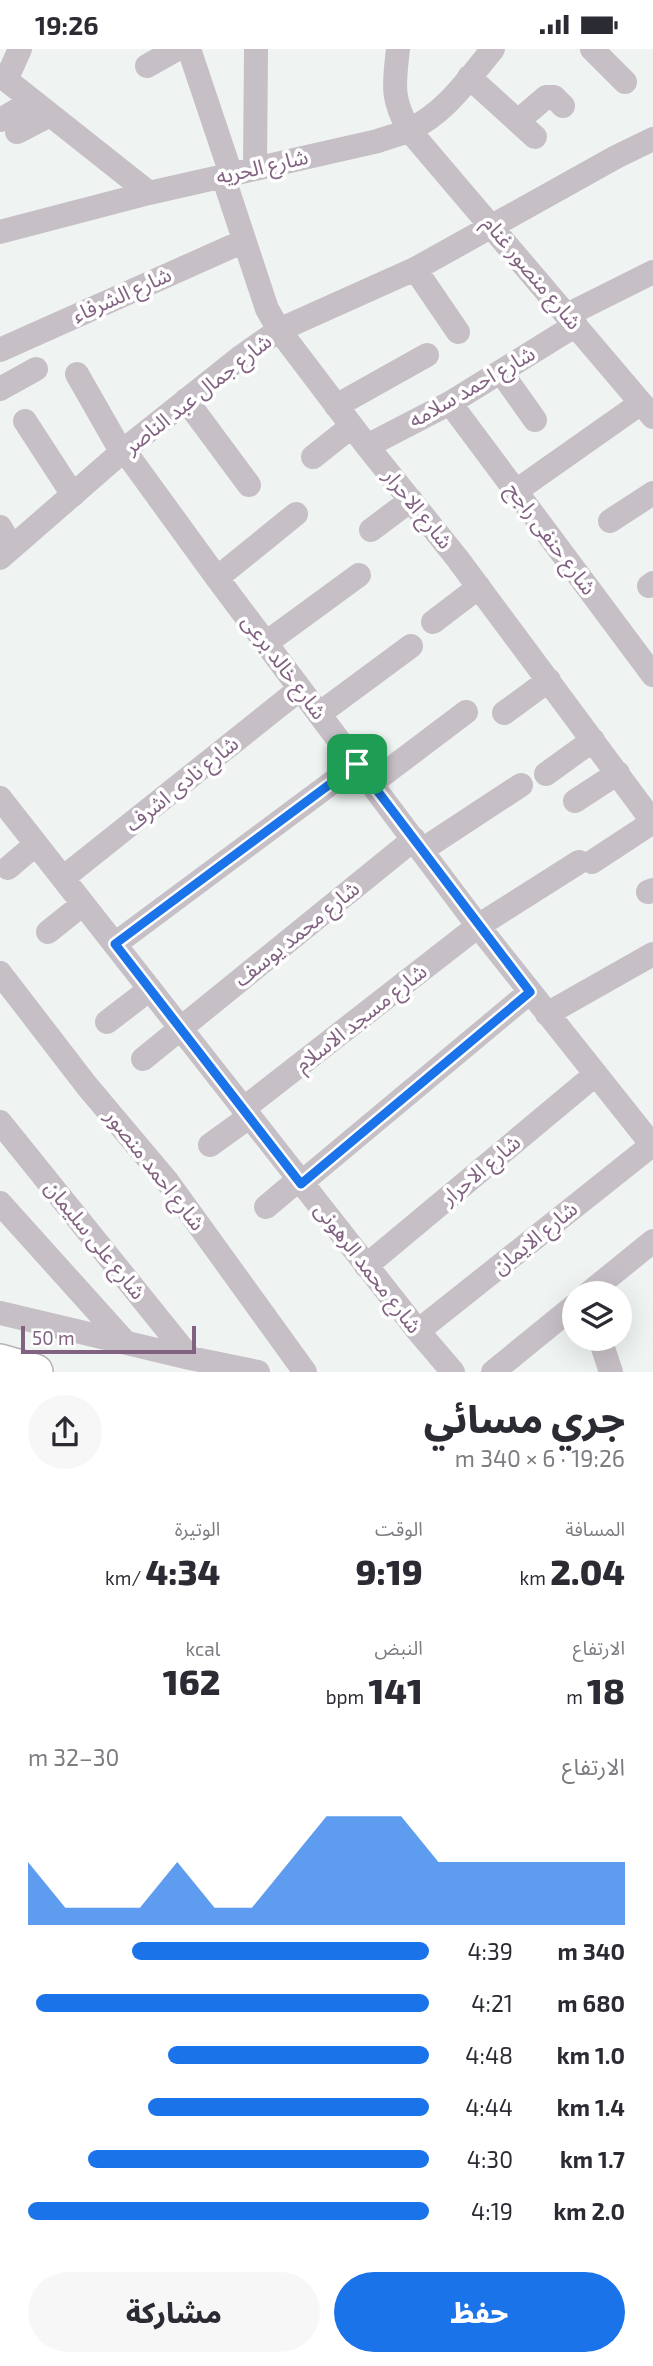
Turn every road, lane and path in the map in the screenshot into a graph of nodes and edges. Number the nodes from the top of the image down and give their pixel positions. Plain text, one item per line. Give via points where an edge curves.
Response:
1 (20, 49) edge
2 (177, 49) edge
3 (189, 49) edge
4 (256, 49) edge
5 (398, 49) edge
6 (493, 49) edge
7 (592, 49) edge
8 (147, 66) dead end
9 (3, 77) edge
10 (470, 77) junction
11 (625, 82) dead end
12 (563, 106) dead end
13 (42, 108) junction
14 (8, 126) edge
15 (409, 130) junction
16 (653, 139) edge
17 (237, 173) junction
18 (149, 193) junction
19 (493, 226) junction
20 (0, 232) edge
21 (244, 241) junction
22 (415, 269) junction
23 (653, 272) edge
24 (572, 320) junction
25 (279, 330) junction
26 (458, 332) dead end
27 (0, 350) edge
28 (427, 355) dead end
29 (36, 369) dead end
30 (502, 372) junction
31 (77, 374) dead end
32 (0, 389) edge
33 (186, 400) junction
34 (646, 401) edge
35 (450, 403) junction
36 (336, 406) junction
37 (535, 420) dead end
38 (25, 421) dead end
39 (352, 426) junction
40 (367, 446) junction
41 (123, 451) junction
42 (313, 457) dead end
43 (249, 485) dead end
44 (516, 491) junction
45 (653, 493) edge
46 (72, 495) junction
47 (411, 500) junction
48 (296, 514) dead end
49 (610, 521) dead end
50 (371, 530) dead end
51 (4, 544) edge
52 (359, 575) dead end
53 (217, 578) junction
54 (479, 587) junction
55 (433, 622) dead end
56 (266, 643) junction
57 (411, 646) dead end
58 (653, 675) edge
59 (549, 680) junction
60 (300, 689) junction
61 (466, 712) dead end
62 (504, 713) dead end
63 (319, 714) junction
64 (593, 740) junction
65 (364, 773) junction
66 (618, 773) junction
67 (546, 774) dead end
68 (521, 785) dead end
69 (0, 798) edge
70 (575, 801) dead end
71 (653, 823) edge
72 (36, 844) junction
73 (418, 844) junction
74 (8, 868) dead end
75 (63, 878) junction
76 (83, 904) junction
77 (478, 926) junction
78 (48, 932) dead end
79 (115, 944) junction
80 (653, 954) edge
81 (0, 973) edge
82 (150, 989) junction
83 (530, 992) junction
84 (547, 1014) junction
85 (107, 1022) dead end
86 (181, 1029) junction
87 (143, 1059) dead end
88 (596, 1074) junction
89 (246, 1113) junction
90 (0, 1122) edge
91 (210, 1145) dead end
92 (652, 1146) edge
93 (300, 1182) junction
94 (0, 1203) edge
95 (266, 1207) dead end
96 (653, 1241) edge
97 (366, 1266) junction
98 (604, 1281) edge
99 (0, 1313) edge
100 (562, 1316) edge
101 (418, 1331) junction
102 (126, 1343) junction
103 (604, 1351) edge
104 (190, 1359) junction
105 (0, 1362) edge
106 (35, 1372) edge
107 (258, 1372) edge
108 (305, 1372) edge
109 (453, 1372) edge
110 (493, 1372) edge
111 (611, 1372) edge

1 - 9 street
2 - 8 street
3 - 17 street, شارع الاحرار
4 - 17 street
5 - 15 street, شارع منصور غنام via 394,87 397,108
6 - 10 street, شارع الحريه
7 - 11 street
9 - 13 street
10 - 12 street via 526,129 546,97 554,97
10 - 15 street, شارع الحريه via 453,98
13 - 14 street
13 - 18 street
15 - 17 street, شارع الحريه
15 - 19 street, شارع منصور غنام
16 - 19 street, شارع جمال عبد الناصر
17 - 18 street, شارع الحريه
17 - 21 street, شارع الاحرار
18 - 20 street, شارع الحريه
19 - 22 street, شارع جمال عبد الناصر
19 - 24 street, شارع منصور غنام
21 - 25 street, شارع الاحرار
21 - 27 street, شارع الشرفاء
22 - 25 street, شارع جمال عبد الناصر
22 - 26 street
23 - 24 street, شارع احمد سلامه
24 - 30 street, شارع احمد سلامه
24 - 34 street, شارع منصور غنام
25 - 33 street, شارع جمال عبد الناصر
25 - 36 street, شارع الاحرار
28 - 36 street
29 - 32 street
30 - 35 street, شارع احمد سلامه
30 - 37 street
31 - 41 street, شارع خالد برعى
33 - 41 street, شارع جمال عبد الناصر
33 - 43 street
34 - 44 street
35 - 40 street, شارع احمد سلامه
35 - 44 street, شارع حنفى راجح
36 - 39 street, شارع الاحرار
38 - 46 street
39 - 40 street, شارع الاحرار
39 - 42 street
40 - 47 street, شارع الاحرار
41 - 46 street, شارع جمال عبد الناصر
41 - 53 street, شارع خالد برعى
44 - 58 street, شارع حنفى راجح
45 - 49 street
46 - 51 street, شارع جمال عبد الناصر
47 - 50 street
47 - 54 street, شارع الاحرار
48 - 53 street
52 - 56 street
53 - 56 street, شارع خالد برعى
54 - 55 street
54 - 59 street, شارع الاحرار
56 - 60 street, شارع خالد برعى
57 - 63 street
59 - 62 street
59 - 64 street, شارع الاحرار
60 - 63 street, شارع خالد برعى
60 - 75 street, شارع نادى اشرف
61 - 65 street
63 - 65 street, شارع خالد برعى
64 - 66 street, شارع الاحرار
64 - 67 street
65 - 73 street, شارع خالد برعى
65 - 79 street
66 - 70 street
66 - 71 street, شارع الاحرار
68 - 73 street, شارع محمد يوسف
69 - 72 street, شارع محمد الرهونى
71 - 77 street, شارع مسجد الاسلام
72 - 74 street
72 - 75 street, شارع محمد الرهونى
73 - 77 street, شارع خالد برعى
73 - 86 street, شارع محمد يوسف
75 - 76 street, شارع محمد الرهونى
76 - 78 street
76 - 79 street, شارع محمد الرهونى
77 - 83 street, شارع خالد برعى
77 - 89 street, شارع مسجد الاسلام
79 - 82 street, شارع محمد الرهونى
80 - 84 street
81 - 108 street, شارع احمد منصور via 167,1181
82 - 85 street
82 - 86 street, شارع محمد الرهونى
83 - 84 street, شارع خالد برعى
83 - 93 street
84 - 88 street, شارع خالد برعى
86 - 87 street, شارع محمد يوسف
86 - 89 street, شارع محمد الرهونى
88 - 92 street, شارع خالد برعى
88 - 97 street, شارع الاحرار
89 - 91 street, شارع مسجد الاسلام
89 - 93 street, شارع محمد الرهونى
90 - 104 street, شارع على سليمان
92 - 101 street, شارع الايمان
93 - 95 street
93 - 97 street, شارع محمد الرهونى
94 - 102 street
96 - 98 street
97 - 101 street, شارع محمد الرهونى
99 - 102 street
100 - 110 street
101 - 109 street, شارع محمد الرهونى
102 - 104 street
103 - 111 street
104 - 107 street
105 - 106 highway

